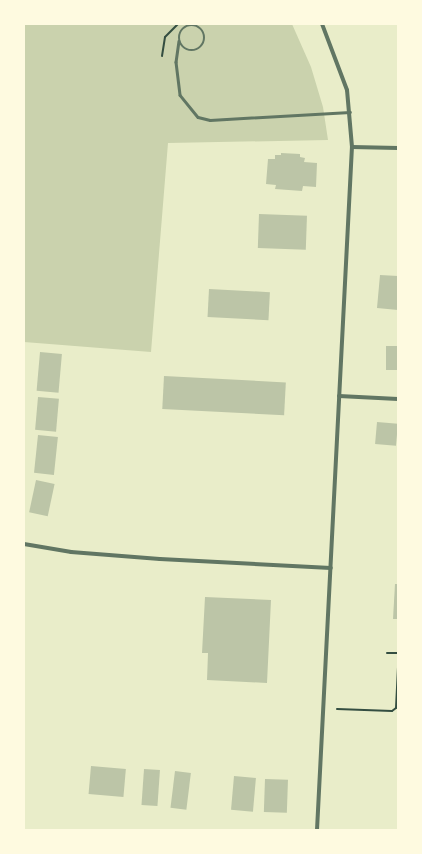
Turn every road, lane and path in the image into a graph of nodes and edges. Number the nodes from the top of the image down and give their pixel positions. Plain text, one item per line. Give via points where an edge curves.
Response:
1 (178, 24) edge
2 (322, 24) edge
3 (179, 41) junction
4 (162, 56) dead end
5 (350, 112) junction
6 (352, 147) junction
7 (398, 148) edge
8 (338, 396) junction
9 (398, 399) edge
10 (24, 544) edge
11 (331, 568) junction
12 (387, 653) dead end
13 (398, 653) edge
14 (398, 667) edge
15 (398, 677) edge
16 (338, 709) dead end
17 (317, 830) edge

1 - 4 path via 165,37
2 - 5 street via 347,90
3 - 3 lane via 180,32 190,25 198,26 205,36 204,45 197,50 184,49
3 - 5 lane via 176,62 180,95 198,117 210,120
5 - 6 street
6 - 7 street
6 - 8 street
8 - 9 street
8 - 11 street
10 - 11 street via 71,552
11 - 17 street
12 - 13 path
14 - 15 path
15 - 16 path via 396,708 392,711

